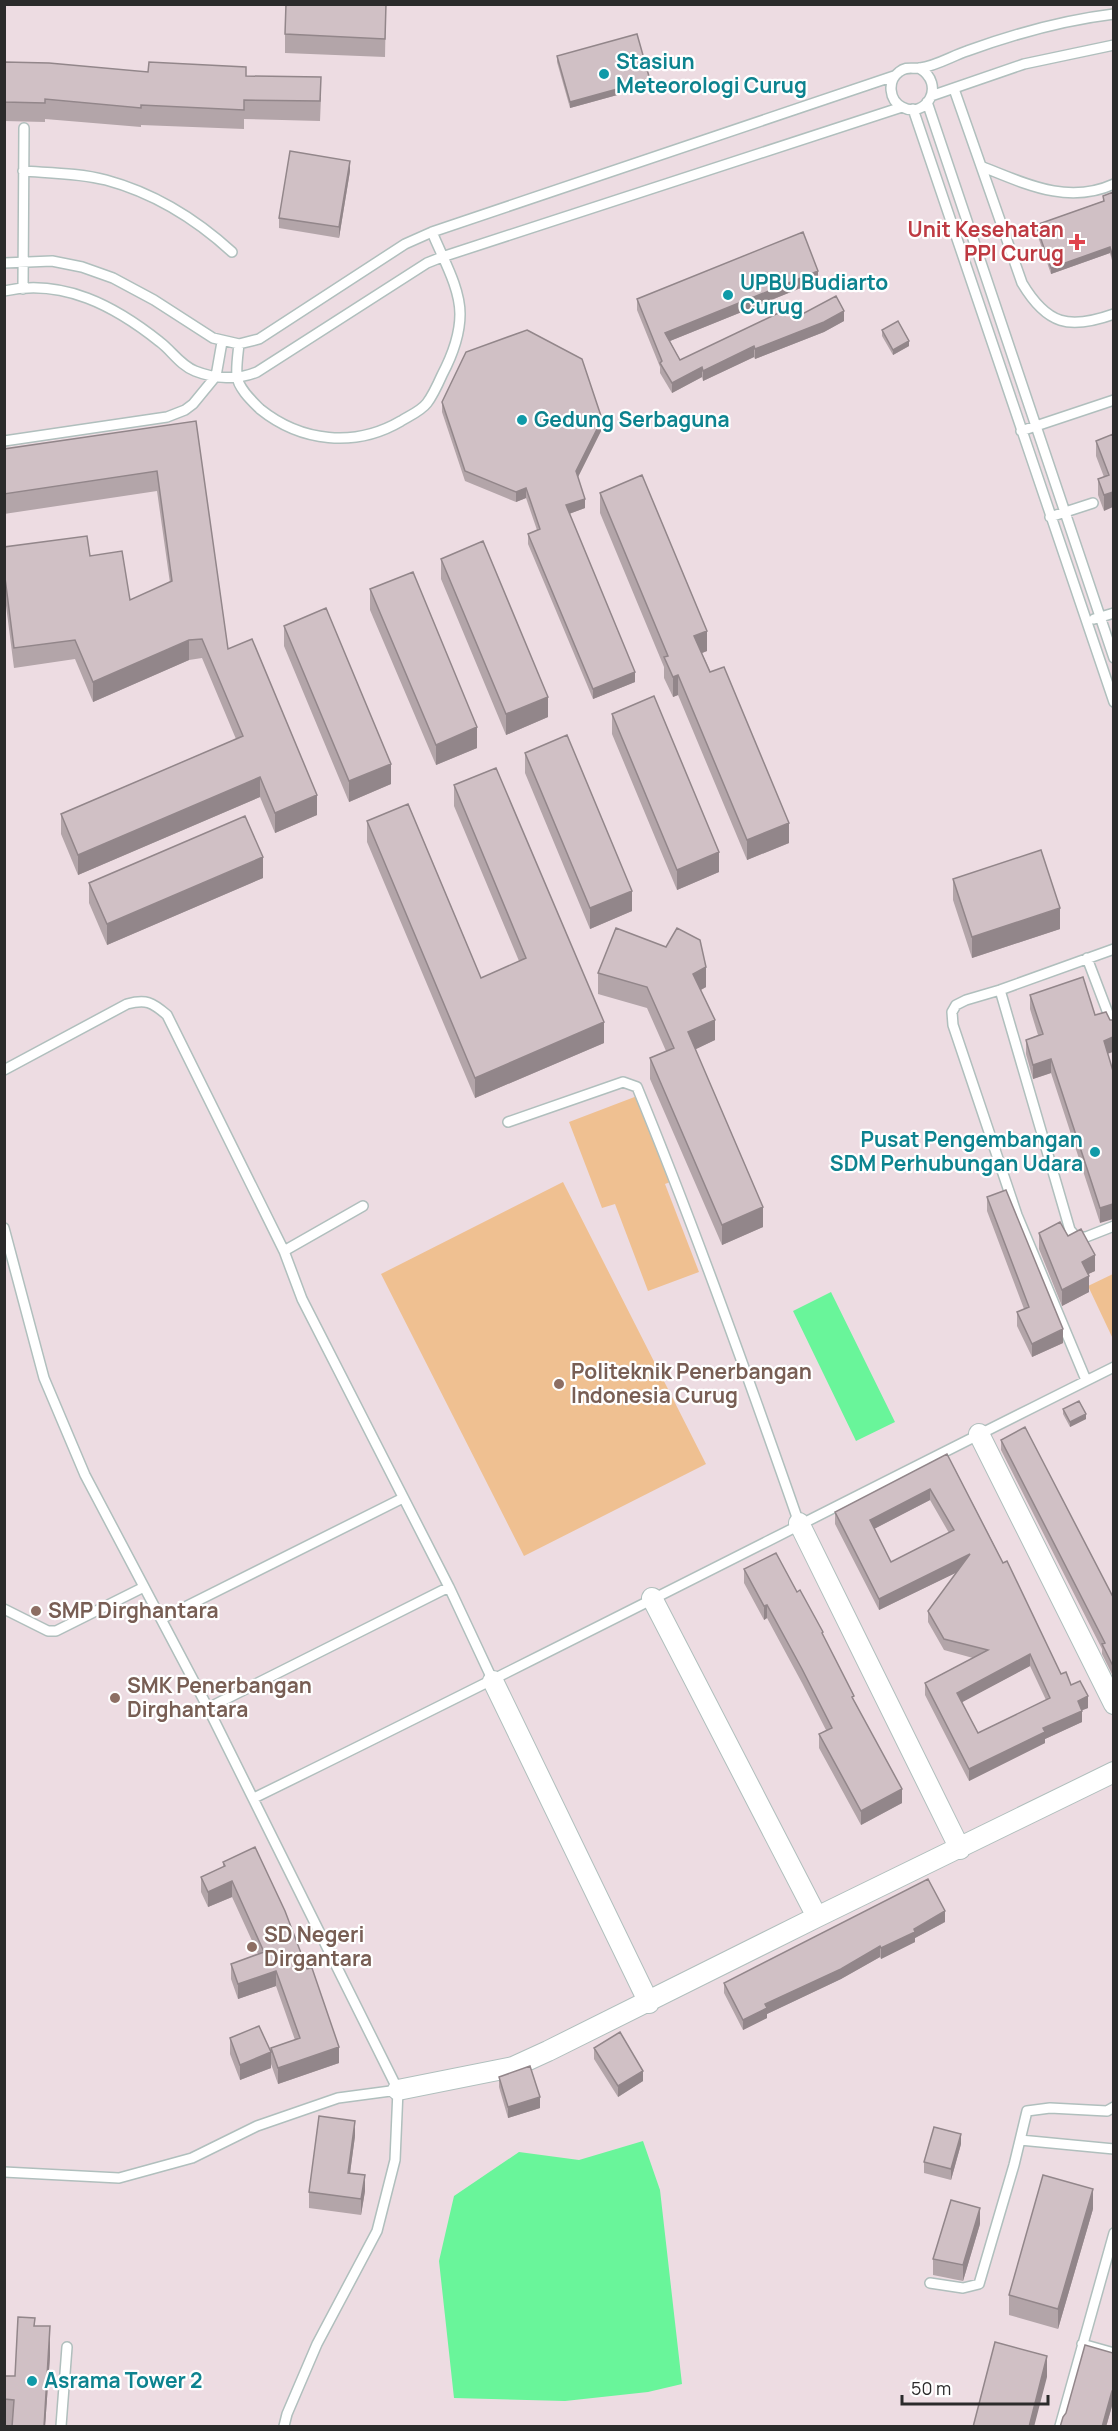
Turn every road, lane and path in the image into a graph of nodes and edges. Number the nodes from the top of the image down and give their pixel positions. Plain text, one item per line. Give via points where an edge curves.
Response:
1 (1113, 14) edge
2 (1113, 45) edge
3 (919, 69) junction
4 (894, 76) junction
5 (954, 89) junction
6 (929, 99) junction
7 (902, 107) junction
8 (913, 109) junction
9 (24, 128) dead end
10 (983, 167) junction
11 (23, 171) junction
12 (1113, 184) edge
13 (432, 232) junction
14 (232, 252) dead end
15 (442, 257) junction
16 (23, 261) junction
17 (4, 263) edge
18 (23, 289) junction
19 (4, 291) edge
20 (1113, 315) edge
21 (222, 342) junction
22 (239, 344) junction
23 (216, 376) junction
24 (236, 378) junction
25 (1113, 400) edge
26 (1036, 426) junction
27 (1022, 431) junction
28 (4, 441) edge
29 (1093, 503) dead end
30 (1065, 512) junction
31 (1050, 516) junction
32 (1113, 613) edge
33 (1100, 618) junction
34 (1086, 621) junction
35 (1113, 658) edge
36 (1109, 672) edge
37 (1113, 702) edge
38 (1113, 949) edge
39 (1088, 958) junction
40 (1000, 990) junction
41 (1113, 1029) edge
42 (4, 1070) edge
43 (508, 1122) dead end
44 (363, 1206) dead end
45 (1113, 1226) edge
46 (4, 1228) edge
47 (284, 1251) junction
48 (1113, 1367) edge
49 (1086, 1380) junction
50 (979, 1434) junction
51 (403, 1498) junction
52 (800, 1523) junction
53 (144, 1587) junction
54 (450, 1587) junction
55 (652, 1598) junction
56 (4, 1609) edge
57 (162, 1619) junction
58 (493, 1681) junction
59 (1113, 1704) edge
60 (208, 1708) junction
61 (1113, 1772) edge
62 (254, 1798) junction
63 (960, 1849) junction
64 (817, 1917) junction
65 (649, 2003) junction
66 (398, 2090) junction
67 (1113, 2107) edge
68 (1020, 2140) junction
69 (1113, 2150) edge
70 (4, 2172) edge
71 (1113, 2234) edge
72 (930, 2283) dead end
73 (1082, 2344) junction
74 (67, 2347) dead end
75 (1113, 2353) edge
76 (61, 2427) edge
77 (284, 2427) edge
78 (1060, 2427) edge

1 - 3 lane via 1056,24
2 - 5 lane via 1024,64
3 - 4 lane via 906,68
3 - 6 lane via 932,83
4 - 7 lane via 892,97
4 - 13 lane
5 - 6 lane
5 - 10 lane
6 - 8 lane
6 - 26 lane
7 - 8 lane
7 - 15 lane
8 - 27 lane
9 - 11 lane
10 - 12 lane via 1061,194
10 - 20 lane via 1022,283 1041,310 1068,323 1091,322
11 - 14 lane via 105,180 156,198 208,230
11 - 16 lane
13 - 15 lane
13 - 22 lane via 405,244 259,339
15 - 24 lane via 257,372
15 - 24 lane via 459,303 459,330 453,356 427,403 415,413 376,433 341,440 314,437 269,416 252,402
16 - 17 lane
16 - 18 lane
16 - 21 lane via 52,261 113,278
18 - 19 lane
18 - 23 lane via 66,291 95,300 142,327 183,364
21 - 22 lane
21 - 23 lane
22 - 24 lane
23 - 24 lane
23 - 28 lane via 193,404 175,415
25 - 26 lane
26 - 27 lane
26 - 30 lane
27 - 31 lane
29 - 30 lane
30 - 31 lane
30 - 33 lane
31 - 34 lane
32 - 33 lane
33 - 34 lane
33 - 35 lane
34 - 36 lane
36 - 37 lane
38 - 39 lane
39 - 40 lane
39 - 41 lane
40 - 45 lane via 1070,1230 1086,1237
40 - 49 lane via 956,1005 953,1025 1017,1215
42 - 47 lane via 127,1004 143,1000 158,1007 167,1015
43 - 52 lane via 623,1082 637,1087 715,1285
44 - 47 lane
46 - 53 lane via 44,1378 85,1475
47 - 51 lane via 302,1299
48 - 49 lane
49 - 50 lane
50 - 52 lane
50 - 59 street
51 - 54 lane
51 - 57 lane
52 - 55 lane
52 - 63 street
53 - 56 lane via 56,1631 48,1631
53 - 57 lane
54 - 58 lane
54 - 60 lane
55 - 58 lane
55 - 64 street
57 - 60 lane
58 - 62 lane
58 - 65 street
60 - 62 lane
61 - 63 street
62 - 66 lane
63 - 64 street
64 - 65 street
65 - 66 street via 513,2067
66 - 70 lane via 338,2098 257,2126 192,2158 119,2178
66 - 77 lane via 395,2160 377,2231 317,2344
67 - 68 lane via 1107,2111 1027,2111
68 - 69 lane
68 - 72 lane via 979,2284 963,2288
71 - 73 lane
73 - 75 lane
73 - 78 lane
74 - 76 lane

